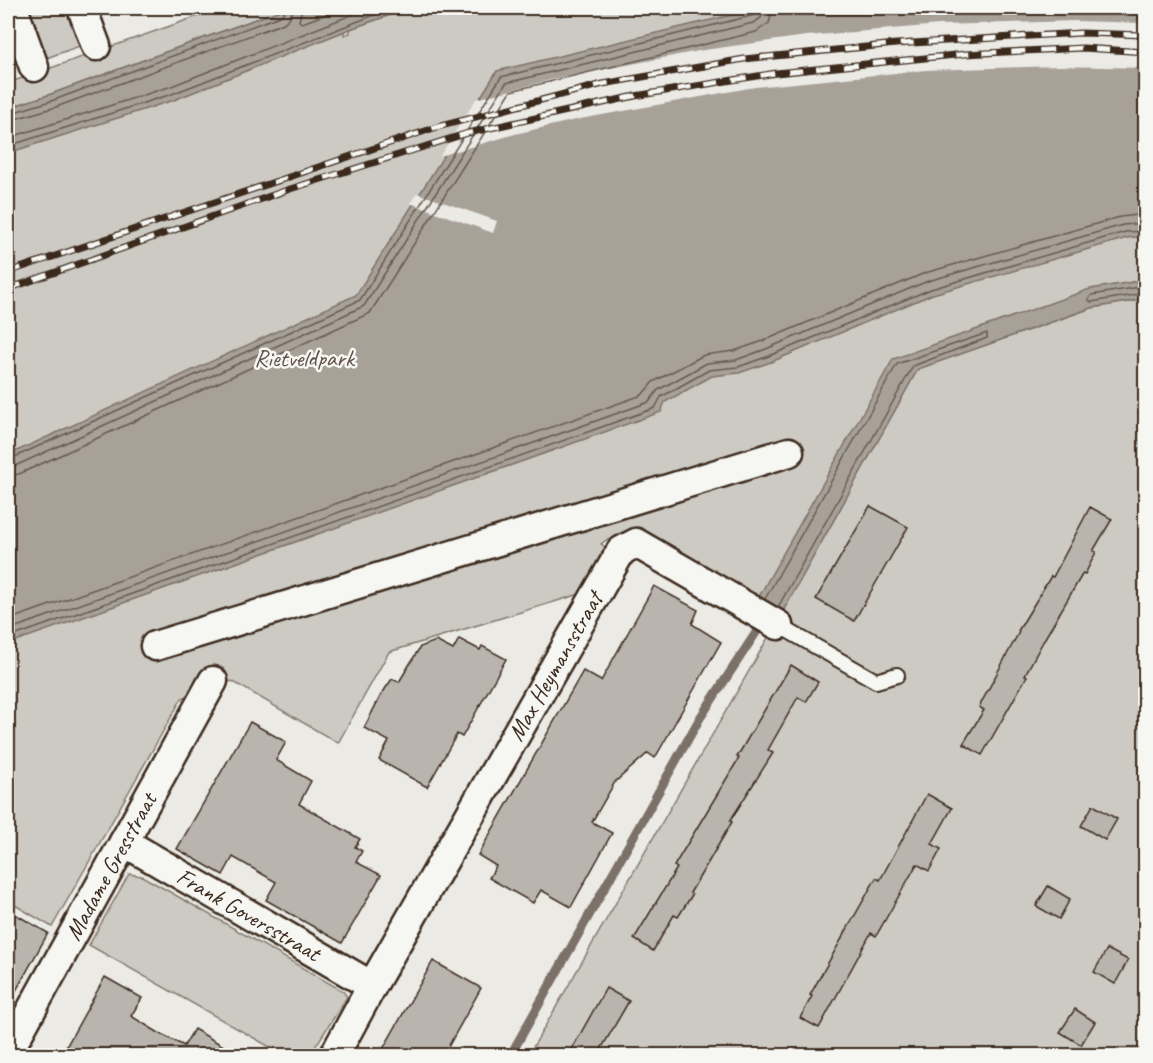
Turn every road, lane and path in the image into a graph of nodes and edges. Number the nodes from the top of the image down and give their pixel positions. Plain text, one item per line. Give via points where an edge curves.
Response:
1 (13, 8) edge
2 (82, 8) edge
3 (96, 46) dead end
4 (34, 67) dead end
5 (789, 452) dead end
6 (778, 625) joint
7 (154, 646) dead end
8 (897, 675) dead end
9 (213, 681) dead end
10 (124, 842) junction
11 (372, 986) junction
12 (9, 1045) edge
13 (334, 1056) edge

1 - 4 street
2 - 3 street
5 - 7 street
6 - 8 lane, Max Heymansstraat via 876,681
6 - 11 street, Max Heymansstraat via 636,543 621,551
9 - 10 street, Madame Gresstraat
10 - 11 street, Frank Goversstraat
10 - 12 street, Madame Gresstraat
11 - 13 street, Max Heymansstraat

